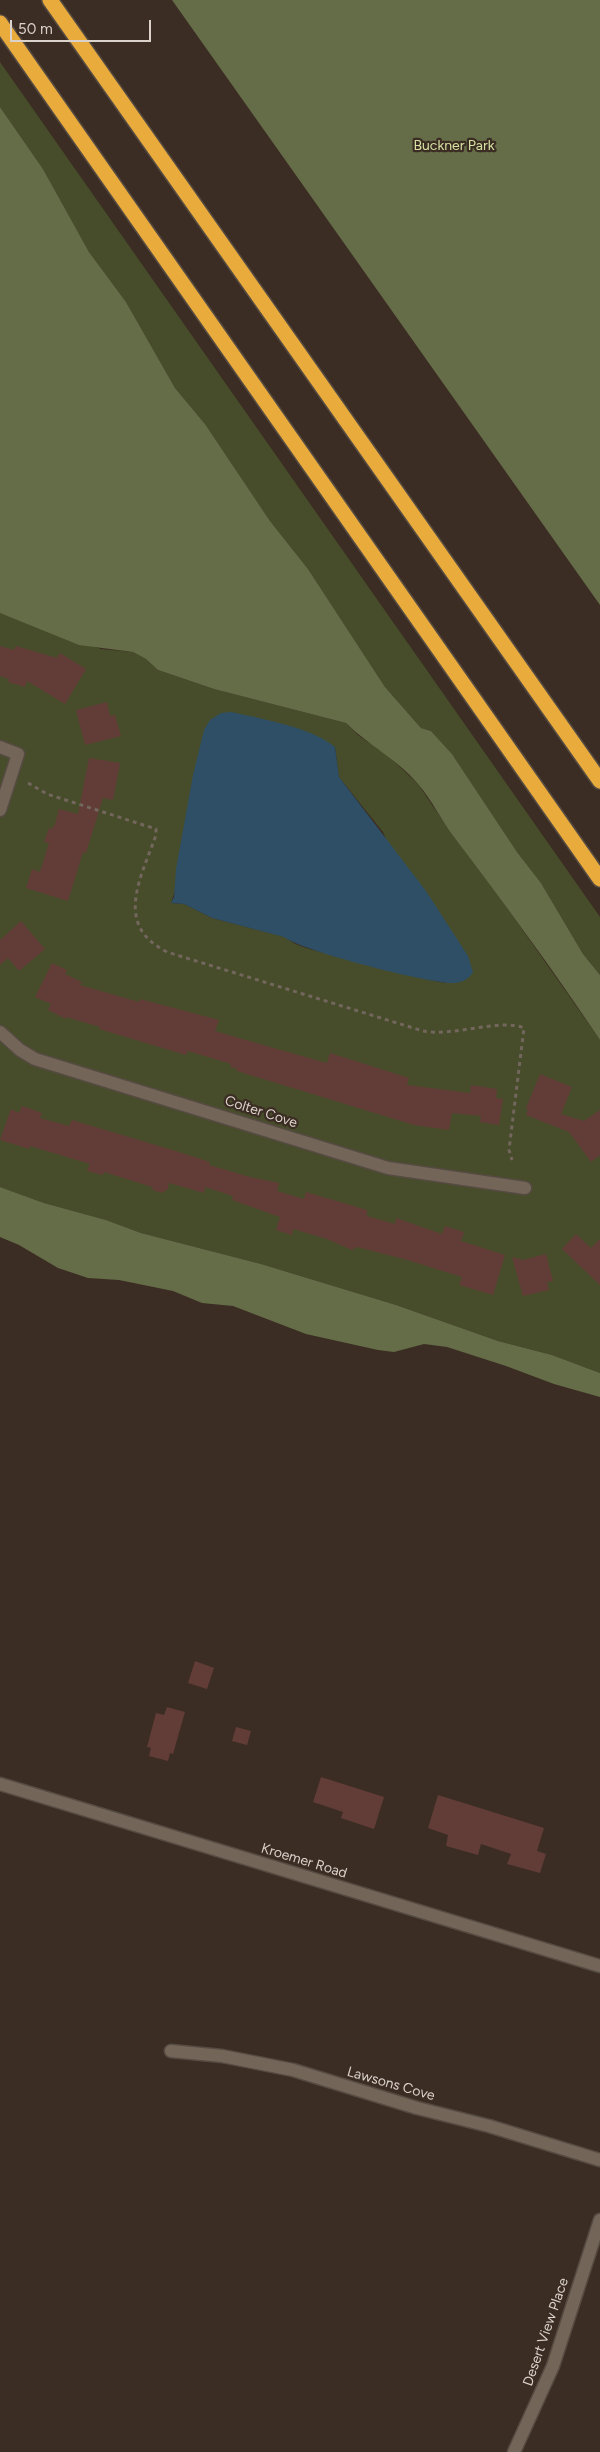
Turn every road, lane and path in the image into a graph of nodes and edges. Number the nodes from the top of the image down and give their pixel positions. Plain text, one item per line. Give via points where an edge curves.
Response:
1 (50, 0) edge
2 (0, 22) edge
3 (0, 747) edge
4 (600, 780) edge
5 (28, 783) dead end
6 (0, 810) edge
7 (600, 878) edge
8 (0, 1032) edge
9 (512, 1160) dead end
10 (526, 1188) dead end
11 (0, 1784) edge
12 (600, 1966) edge
13 (171, 2051) dead end
14 (600, 2160) edge
15 (600, 2220) edge
16 (514, 2452) edge

1 - 4 highway
2 - 7 highway
3 - 6 street via 18,754
5 - 9 path via 47,794 156,829 136,894 134,913 147,938 167,952 422,1031 451,1032 502,1026 524,1028 509,1150
8 - 10 street, Colter Cove via 36,1059 372,1163
11 - 12 street, Kroemer Road
13 - 14 street, Lawsons Cove via 222,2056 294,2070
15 - 16 street, Desert View Place via 553,2366

